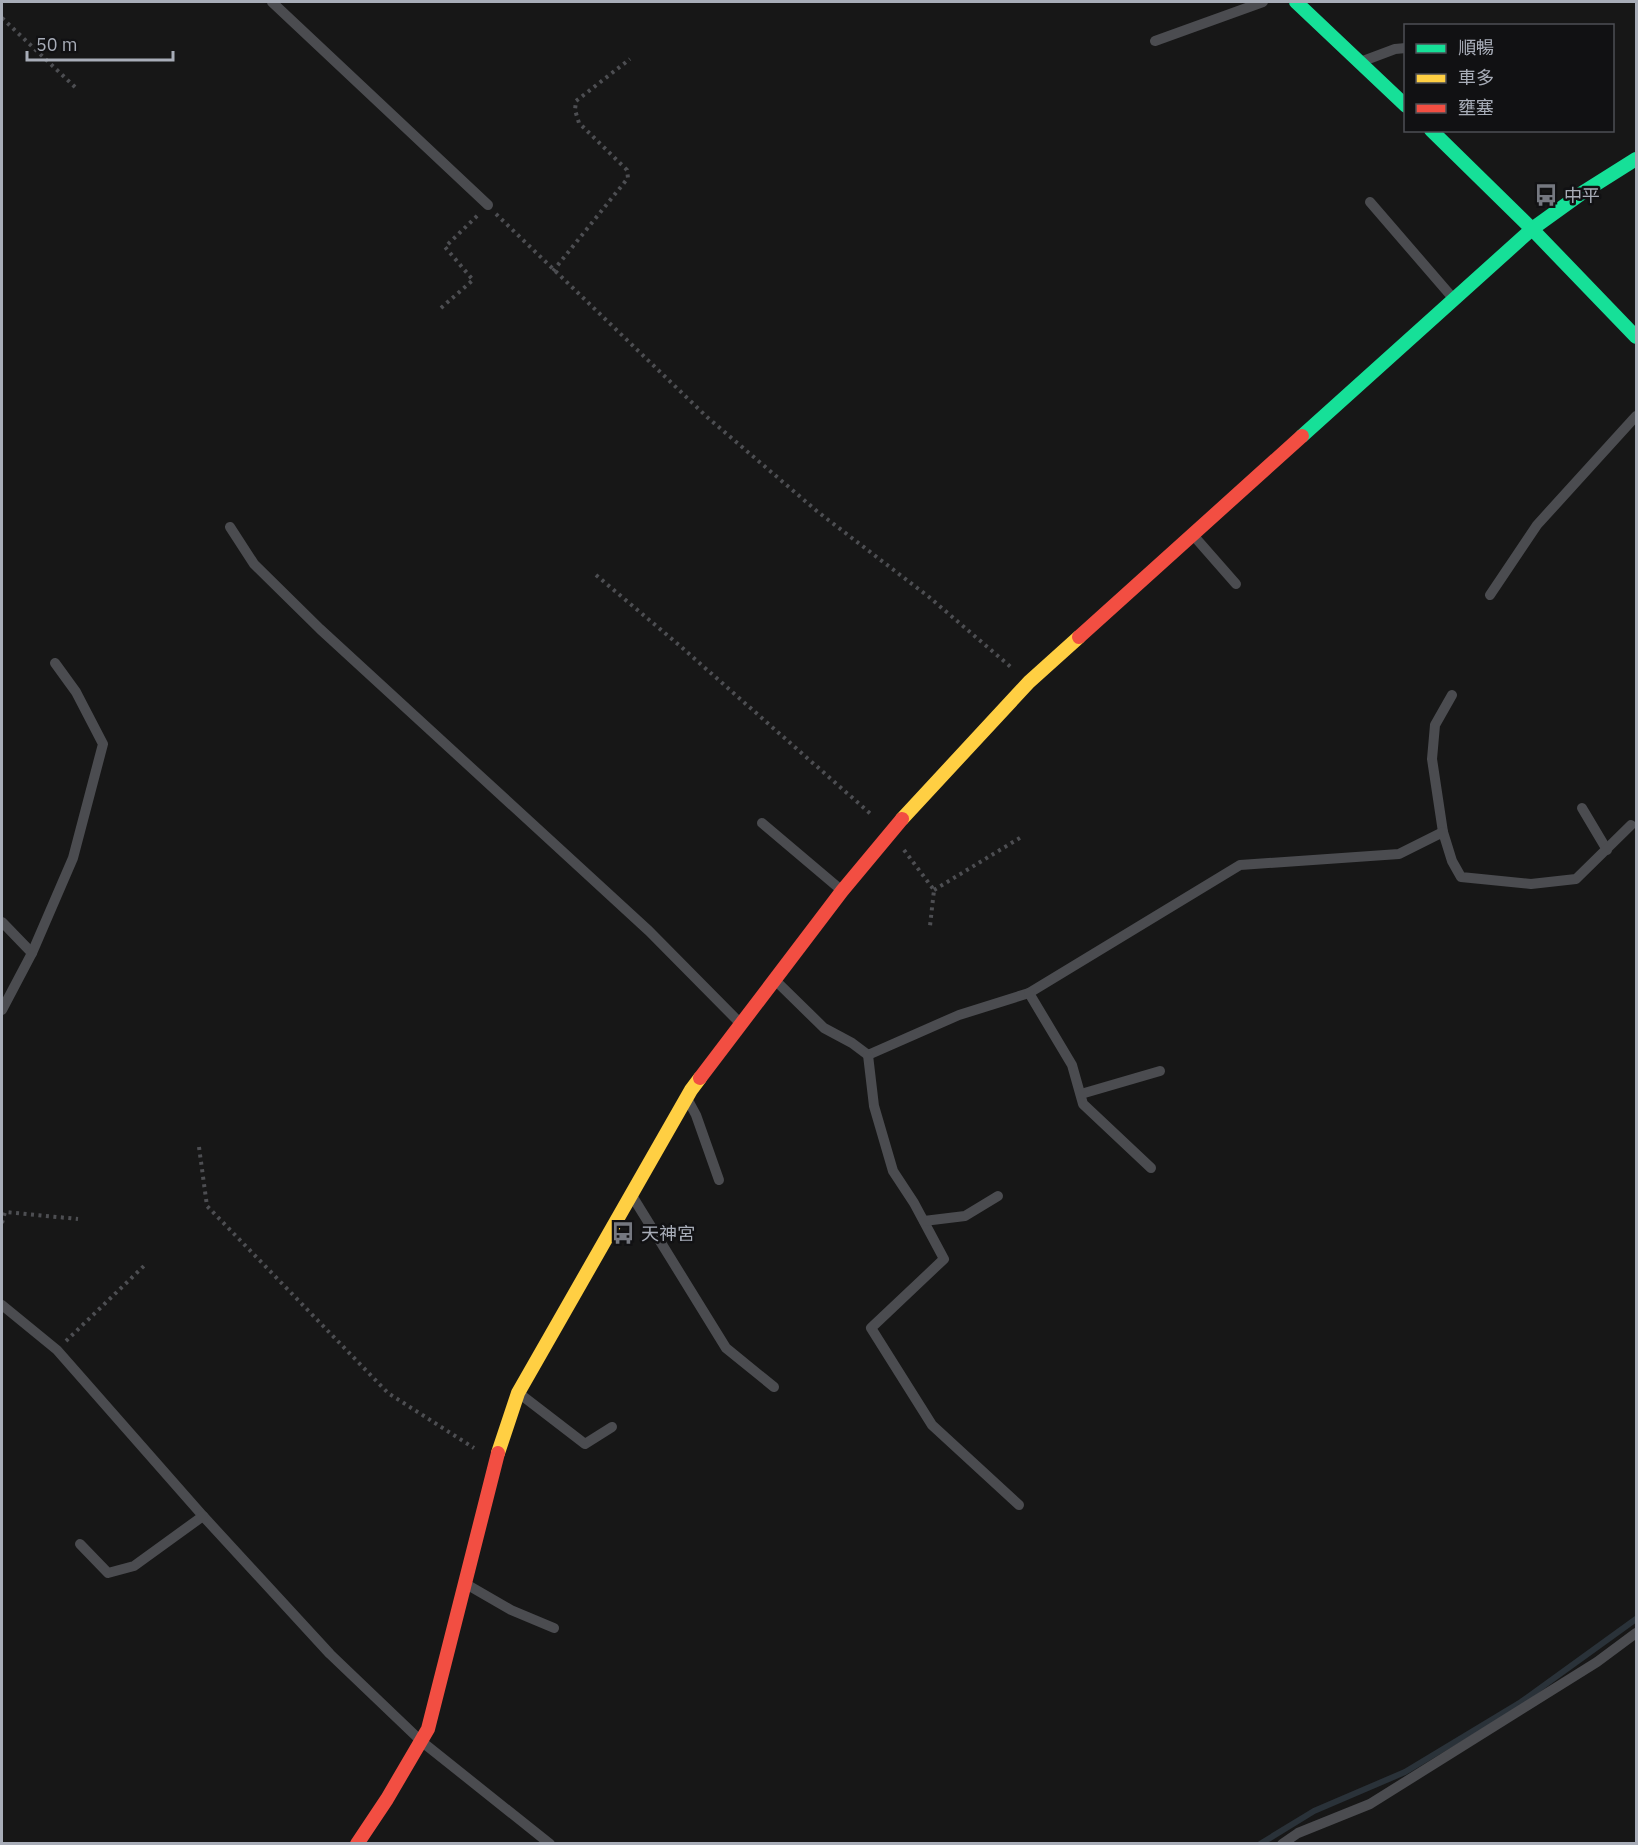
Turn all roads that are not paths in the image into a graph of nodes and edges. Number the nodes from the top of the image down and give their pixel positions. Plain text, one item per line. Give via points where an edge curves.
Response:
1 (272, 2) edge
2 (1263, 2) edge
3 (1296, 2) edge
4 (1155, 41) dead end
5 (1404, 48) edge
6 (1360, 62) junction
7 (1404, 104) edge
8 (1433, 132) edge
9 (1636, 159) edge
10 (1370, 202) dead end
11 (488, 206) road end
12 (1532, 229) junction
13 (1454, 299) junction
14 (1636, 337) edge
15 (1636, 416) edge
16 (230, 527) dead end
17 (1193, 535) junction
18 (1236, 584) dead end
19 (1490, 595) dead end
20 (55, 663) dead end
21 (1452, 695) dead end
22 (1582, 808) dead end
23 (762, 823) dead end
24 (1631, 825) dead end
25 (1443, 832) junction
26 (1607, 850) junction
27 (842, 891) junction
28 (2, 922) edge
29 (32, 953) junction
30 (776, 981) junction
31 (1029, 993) junction
32 (2, 1010) edge
33 (741, 1024) junction
34 (868, 1055) junction
35 (1160, 1071) dead end
36 (1081, 1094) junction
37 (687, 1098) junction
38 (1151, 1168) dead end
39 (719, 1180) dead end
40 (632, 1196) junction
41 (998, 1196) dead end
42 (924, 1221) junction
43 (2, 1305) edge
44 (774, 1387) dead end
45 (518, 1393) junction
46 (612, 1427) dead end
47 (1019, 1505) dead end
48 (203, 1516) junction
49 (80, 1544) dead end
50 (464, 1582) junction
51 (554, 1628) dead end
52 (1636, 1633) edge
53 (421, 1741) junction
54 (1299, 1838) edge
55 (357, 1844) edge
56 (550, 1844) edge
57 (1282, 1844) edge

1 - 11 lane
2 - 4 lane
3 - 6 street
5 - 6 lane
6 - 7 street
8 - 12 street
9 - 12 street
10 - 13 lane
12 - 13 street
12 - 14 street
13 - 17 street
15 - 19 lane via 1537,525
16 - 33 lane via 255,564 320,629 649,931
17 - 18 lane
17 - 27 street via 1029,682 890,832
20 - 29 lane via 76,692 103,744 74,858
21 - 25 lane via 1435,725 1432,759
22 - 26 lane
23 - 27 lane
24 - 26 lane
25 - 26 lane via 1461,877 1531,884 1576,879
25 - 31 lane via 1400,854 1240,865
27 - 30 street
28 - 29 lane
29 - 32 lane
30 - 33 street
30 - 34 lane via 824,1028
31 - 34 lane via 959,1015
31 - 36 lane via 1072,1065
33 - 37 street
34 - 42 lane via 874,1106 893,1171
35 - 36 lane
36 - 38 lane via 1083,1104
37 - 39 lane
37 - 40 street
40 - 44 lane via 726,1348
40 - 45 street
41 - 42 lane via 964,1216
42 - 47 lane via 944,1258 871,1328 932,1425
43 - 48 lane via 57,1350
45 - 46 lane via 585,1444
45 - 50 street via 495,1461
48 - 49 lane via 134,1566 108,1573
48 - 53 lane via 330,1654
50 - 51 lane via 511,1610
50 - 53 street via 428,1729
52 - 54 lane via 1597,1662 1370,1804
53 - 55 street
53 - 56 lane
54 - 57 lane

